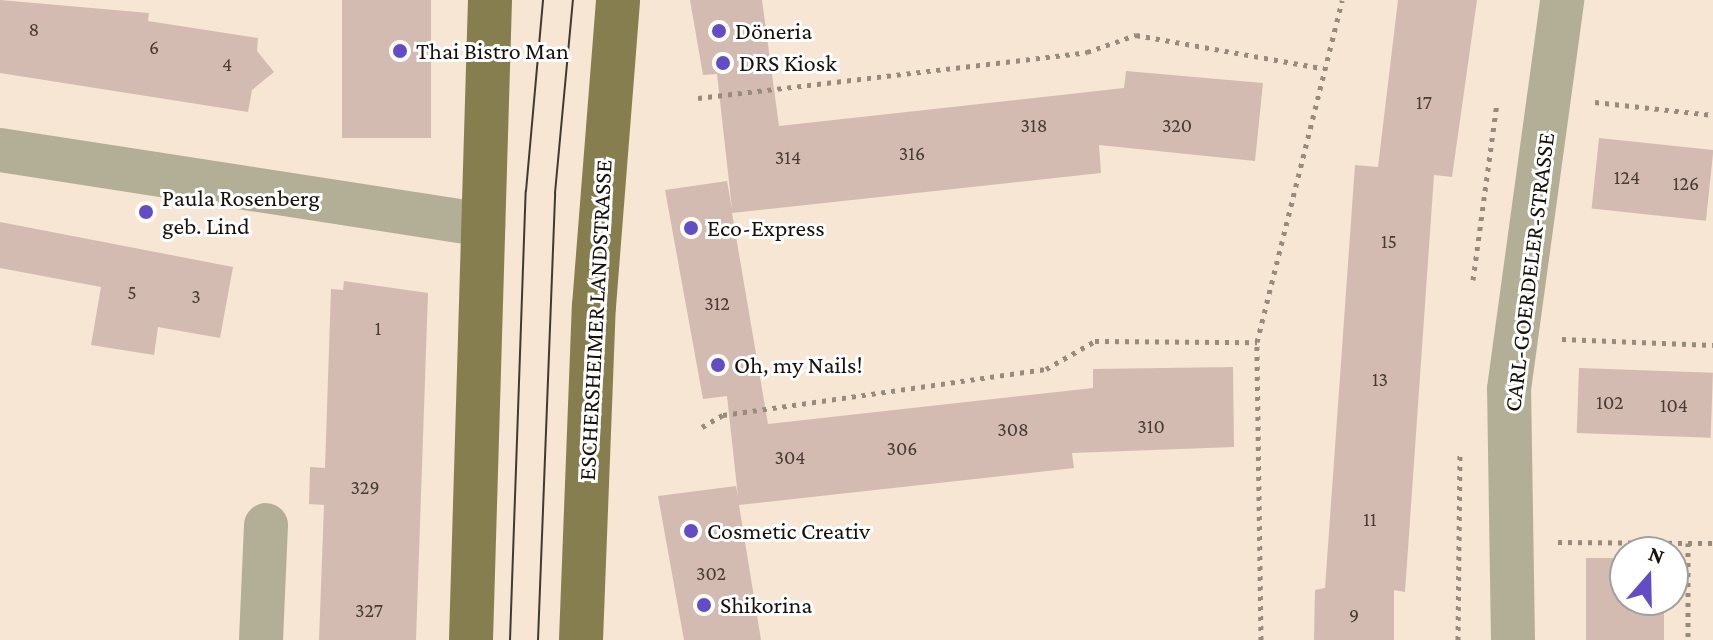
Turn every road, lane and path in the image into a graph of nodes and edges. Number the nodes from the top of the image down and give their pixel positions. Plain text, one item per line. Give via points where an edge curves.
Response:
1 (490, 0) edge
2 (618, 0) edge
3 (1342, 0) edge
4 (1562, 0) edge
5 (1321, 68) junction
6 (698, 98) dead end
7 (1551, 98) junction
8 (1713, 115) edge
9 (0, 150) edge
10 (483, 225) junction
11 (1515, 338) junction
12 (1257, 342) junction
13 (1713, 345) edge
14 (702, 427) dead end
15 (266, 525) dead end
16 (1511, 541) junction
17 (1609, 542) edge
18 (1689, 543) edge
19 (1713, 543) edge
20 (1688, 616) edge
21 (261, 640) edge
22 (471, 640) edge
23 (581, 640) edge
24 (1261, 640) edge
25 (1513, 640) edge
26 (1688, 640) edge

1 - 10 main road
2 - 23 main road, ESCHERSHEIMER LANDSTRASSE via 594,306
3 - 5 path
4 - 7 street, CARL-GOERDELER-STRASSE
5 - 6 path via 1136,35 1087,52
5 - 12 path
7 - 8 path
7 - 11 street, CARL-GOERDELER-STRASSE
9 - 10 street
10 - 22 main road
11 - 13 path
11 - 16 street, CARL-GOERDELER-STRASSE
12 - 14 path via 1095,341 1046,369 723,415
12 - 24 path
15 - 21 street
16 - 17 path
16 - 25 street, CARL-GOERDELER-STRASSE
18 - 19 path
20 - 26 path

